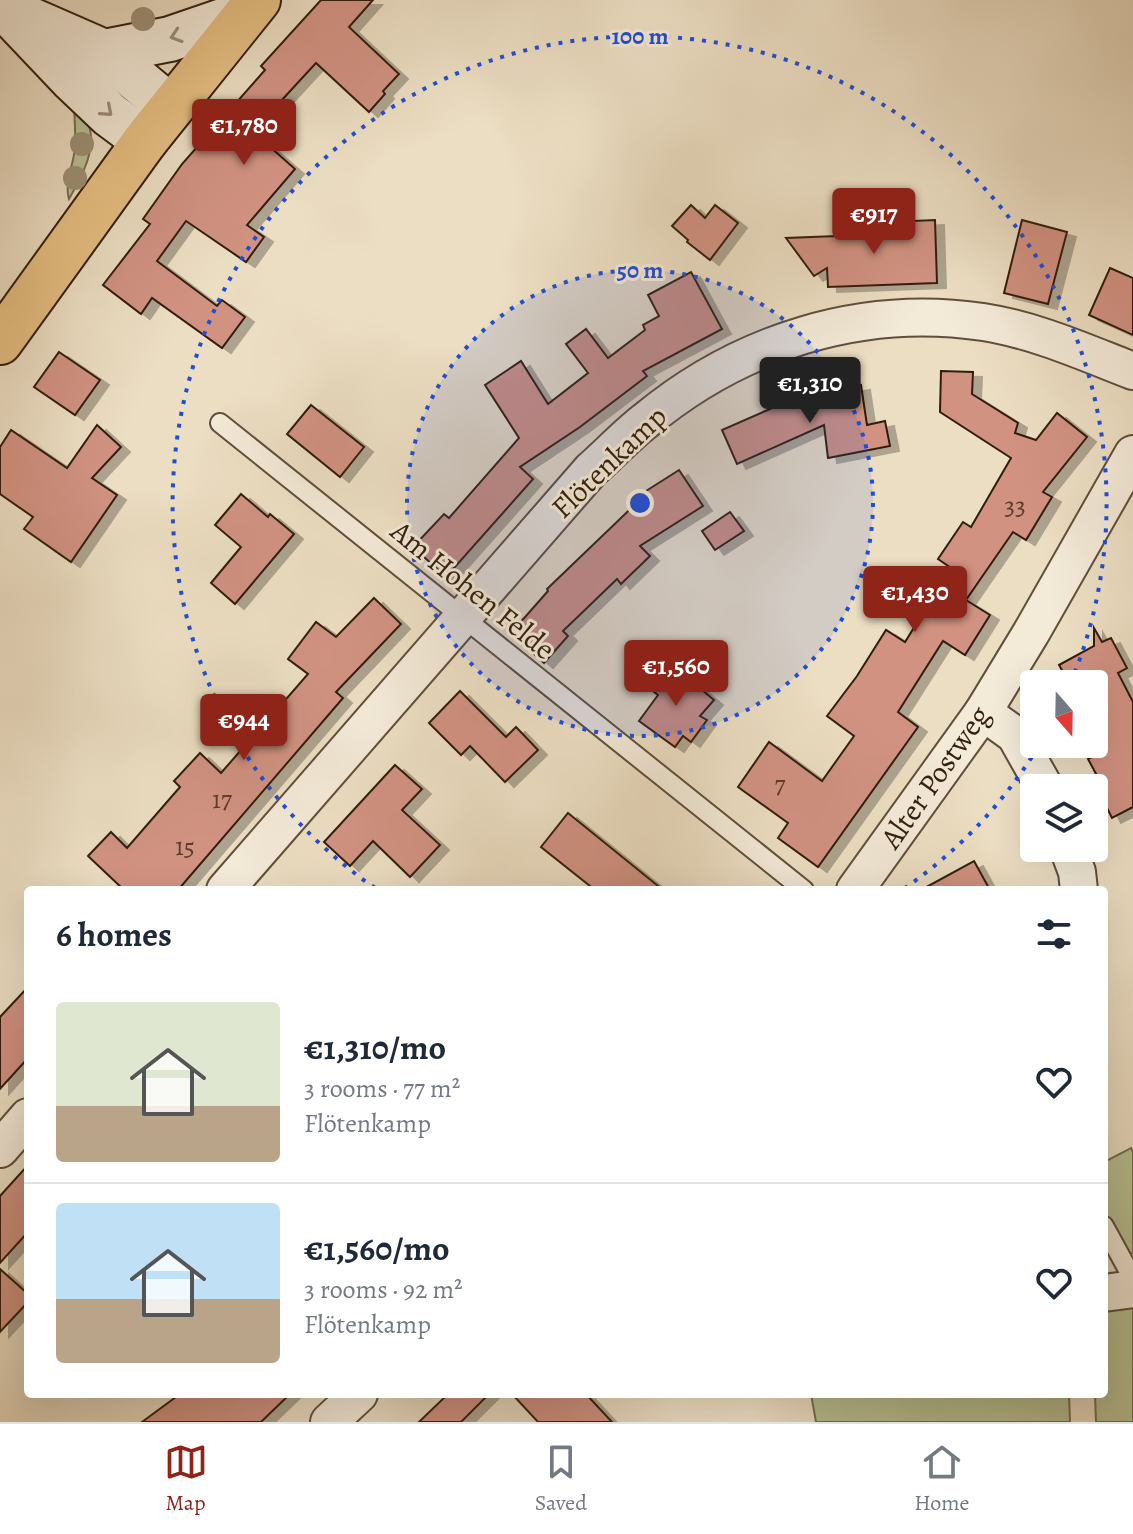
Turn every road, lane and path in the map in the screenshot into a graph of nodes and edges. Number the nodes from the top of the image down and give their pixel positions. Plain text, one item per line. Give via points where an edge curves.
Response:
1 (5, 7) edge
2 (252, 7) edge
3 (104, 52) junction
4 (157, 124) junction
5 (0, 342) edge
6 (1133, 371) edge
7 (220, 423) dead end
8 (1133, 454) edge
9 (461, 617) junction
10 (983, 712) junction
11 (1037, 774) edge
12 (1073, 862) edge
13 (228, 886) edge
14 (799, 886) edge
15 (858, 886) edge
16 (1079, 886) edge
17 (24, 1122) edge
18 (0, 1149) edge
19 (1108, 1233) edge
20 (1133, 1279) edge
21 (1133, 1289) edge
22 (1108, 1292) edge
23 (355, 1398) edge
24 (329, 1422) edge

1 - 3 street
1 -> 4 street via 110,115
2 -> 3 street via 170,39
2 - 4 main road
3 - 4 street
4 - 5 main road
6 - 9 street, Flötenkamp via 1045,337 927,316 854,322 787,339 736,360 645,420 591,470
7 - 9 lane, Am Hohen Felde
8 - 10 street, Alter Postweg
9 - 13 street, Flötenkamp
9 - 14 lane, Am Hohen Felde
10 - 11 street via 1015,735
10 - 15 street, Alter Postweg
12 - 16 street
17 - 18 street
19 - 20 lane
21 - 22 street
23 - 24 street

